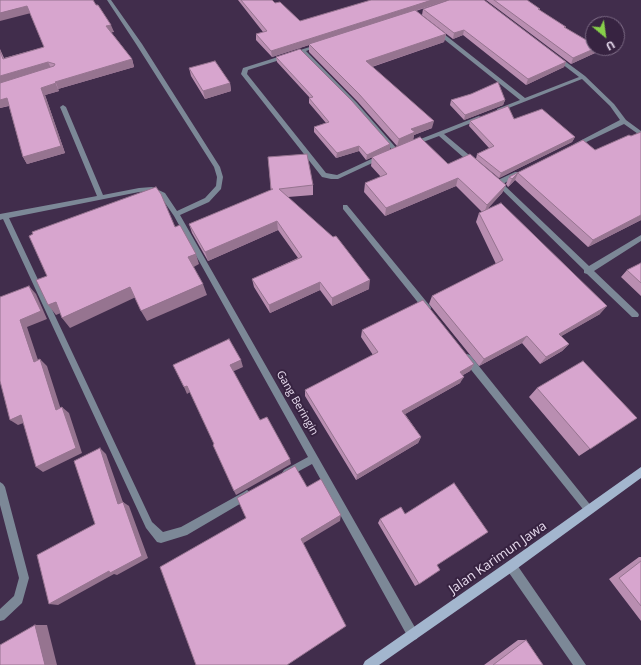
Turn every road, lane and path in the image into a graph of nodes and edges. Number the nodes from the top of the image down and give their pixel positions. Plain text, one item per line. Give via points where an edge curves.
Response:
1 (109, 0) edge
2 (433, 28) edge
3 (325, 43) edge
4 (302, 51) junction
5 (553, 54) edge
6 (583, 77) junction
7 (524, 100) junction
8 (63, 107) dead end
9 (489, 114) edge
10 (482, 117) edge
11 (624, 121) junction
12 (440, 134) junction
13 (641, 134) edge
14 (411, 145) edge
15 (403, 148) edge
16 (568, 149) edge
17 (396, 151) junction
18 (481, 168) edge
19 (526, 170) edge
20 (101, 198) junction
21 (345, 207) dead end
22 (176, 214) junction
23 (3, 217) edge
24 (641, 238) edge
25 (587, 271) junction
26 (635, 315) dead end
27 (435, 318) edge
28 (460, 349) edge
29 (314, 458) junction
30 (641, 472) edge
31 (280, 477) edge
32 (0, 487) edge
33 (259, 489) edge
34 (589, 510) junction
35 (511, 566) junction
36 (0, 616) edge
37 (413, 635) junction
38 (369, 665) edge
39 (580, 665) edge

1 - 22 street via 217,167 219,187 207,200
2 - 7 street
3 - 4 street
4 - 17 street via 355,104
4 - 17 street via 245,69 244,74 320,172 338,177
5 - 6 street
6 - 7 street
6 - 11 street via 612,105
7 - 9 street
8 - 20 street
10 - 12 street
11 - 13 street
11 - 16 street
12 - 14 street
12 - 18 street
15 - 17 street
19 - 25 street via 495,181
20 - 22 street, Gang Beringin via 152,189 163,195
20 - 23 street
21 - 27 street
22 - 29 street, Gang Beringin
23 - 33 street via 148,525 161,538 183,531
24 - 25 street
25 - 26 street
28 - 34 street
29 - 31 street
29 - 37 street, Gang Beringin
30 - 34 street, Jalan Karimun Jawa
32 - 36 street via 24,578 18,599
34 - 35 street, Jalan Karimun Jawa
35 - 37 street, Jalan Karimun Jawa
35 - 39 street
37 - 38 street, Jalan Karimun Jawa

